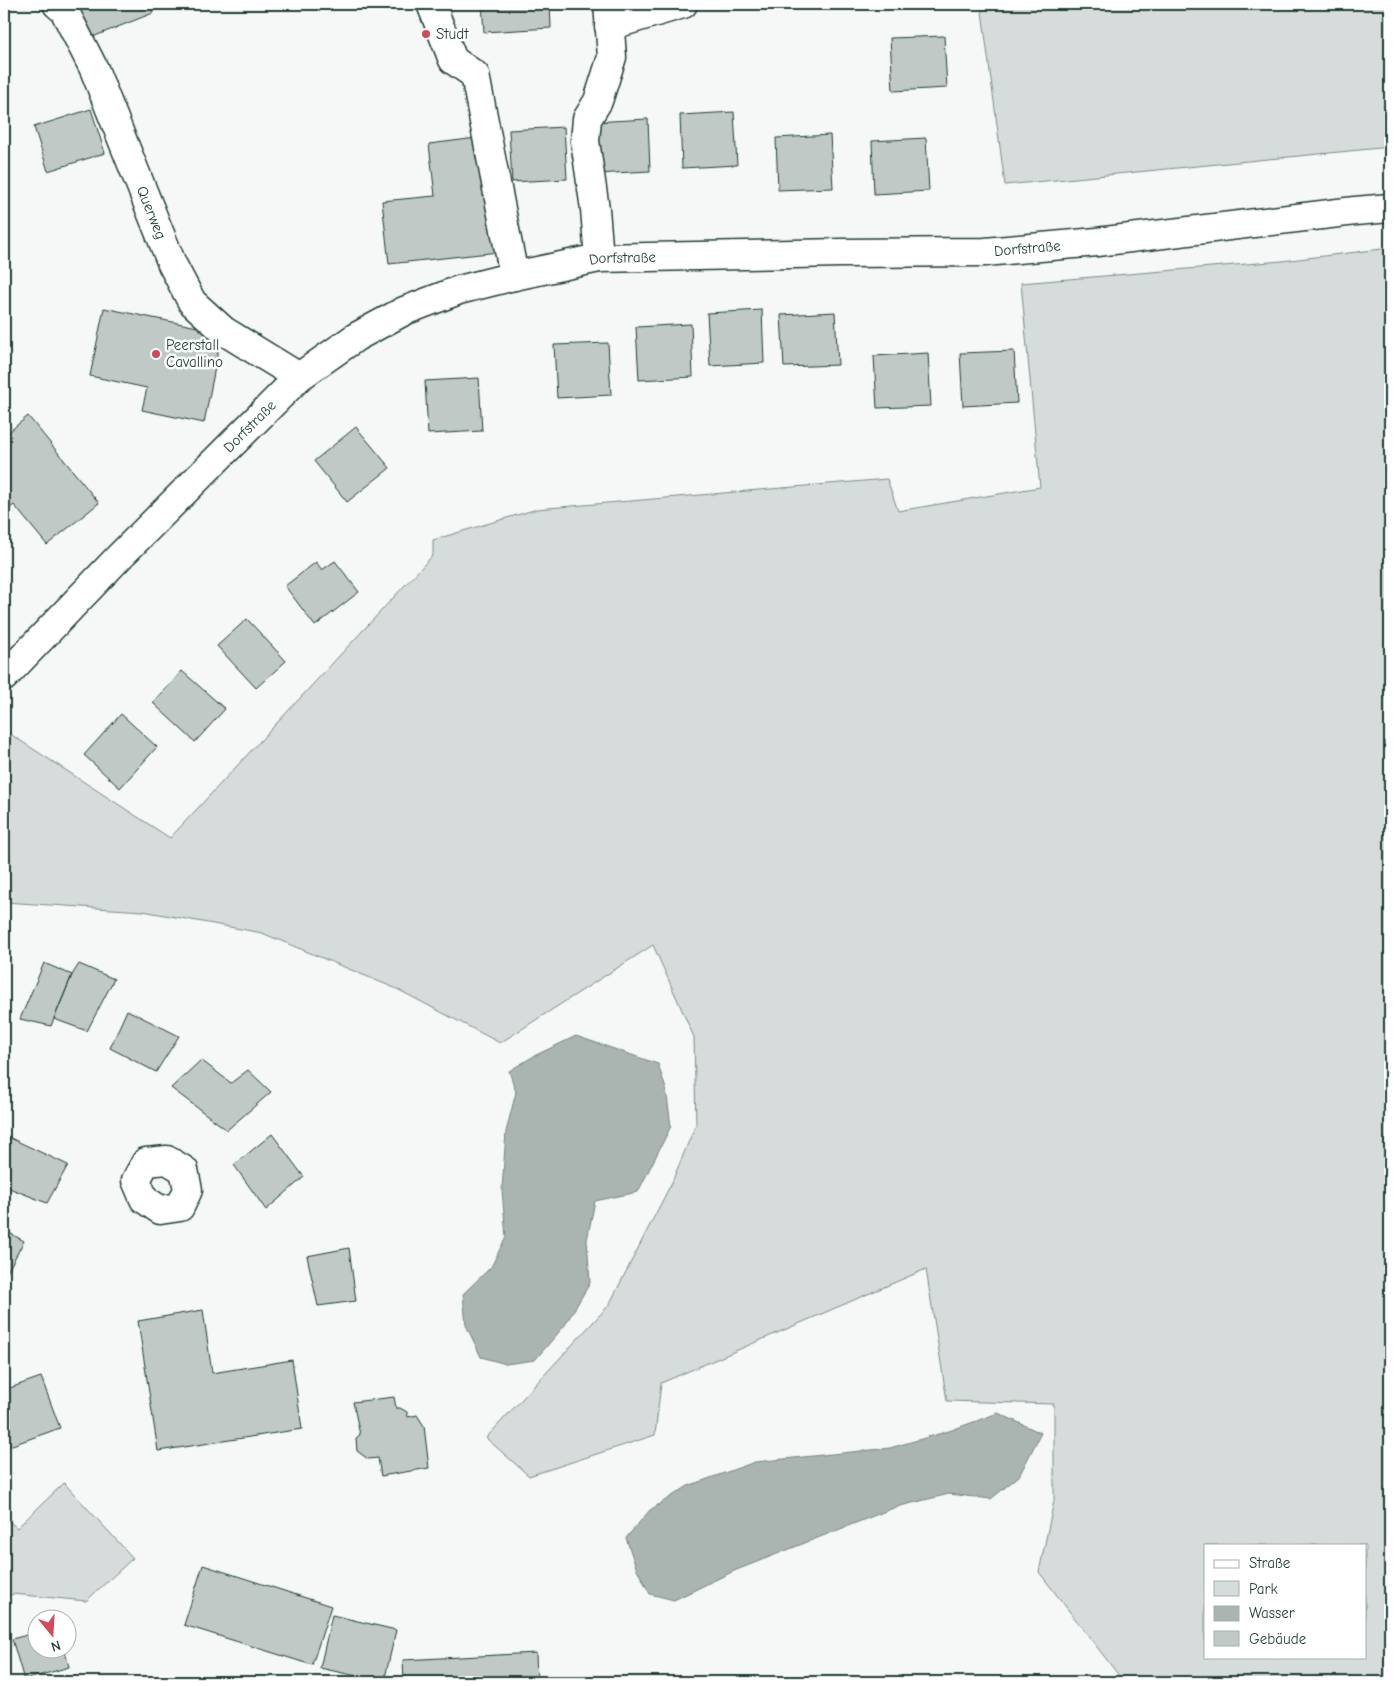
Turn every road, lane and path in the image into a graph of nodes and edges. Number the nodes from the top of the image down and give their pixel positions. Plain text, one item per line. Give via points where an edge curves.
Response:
1 (57, 4) edge
2 (431, 4) edge
3 (683, 4) edge
4 (608, 15) edge
5 (1390, 208) edge
6 (599, 258) junction
7 (514, 276) junction
8 (299, 377) junction
9 (4, 677) edge

1 - 8 street, Querweg via 64,10 94,69 172,264 192,302 224,331
2 - 7 street via 452,60 475,75
3 - 4 street
4 - 6 street via 612,57 598,101 587,119 585,141
5 - 6 street, Dorfstraße via 985,252
6 - 7 street, Dorfstraße
7 - 8 street, Dorfstraße via 459,290 404,310 356,337
8 - 9 street, Dorfstraße

